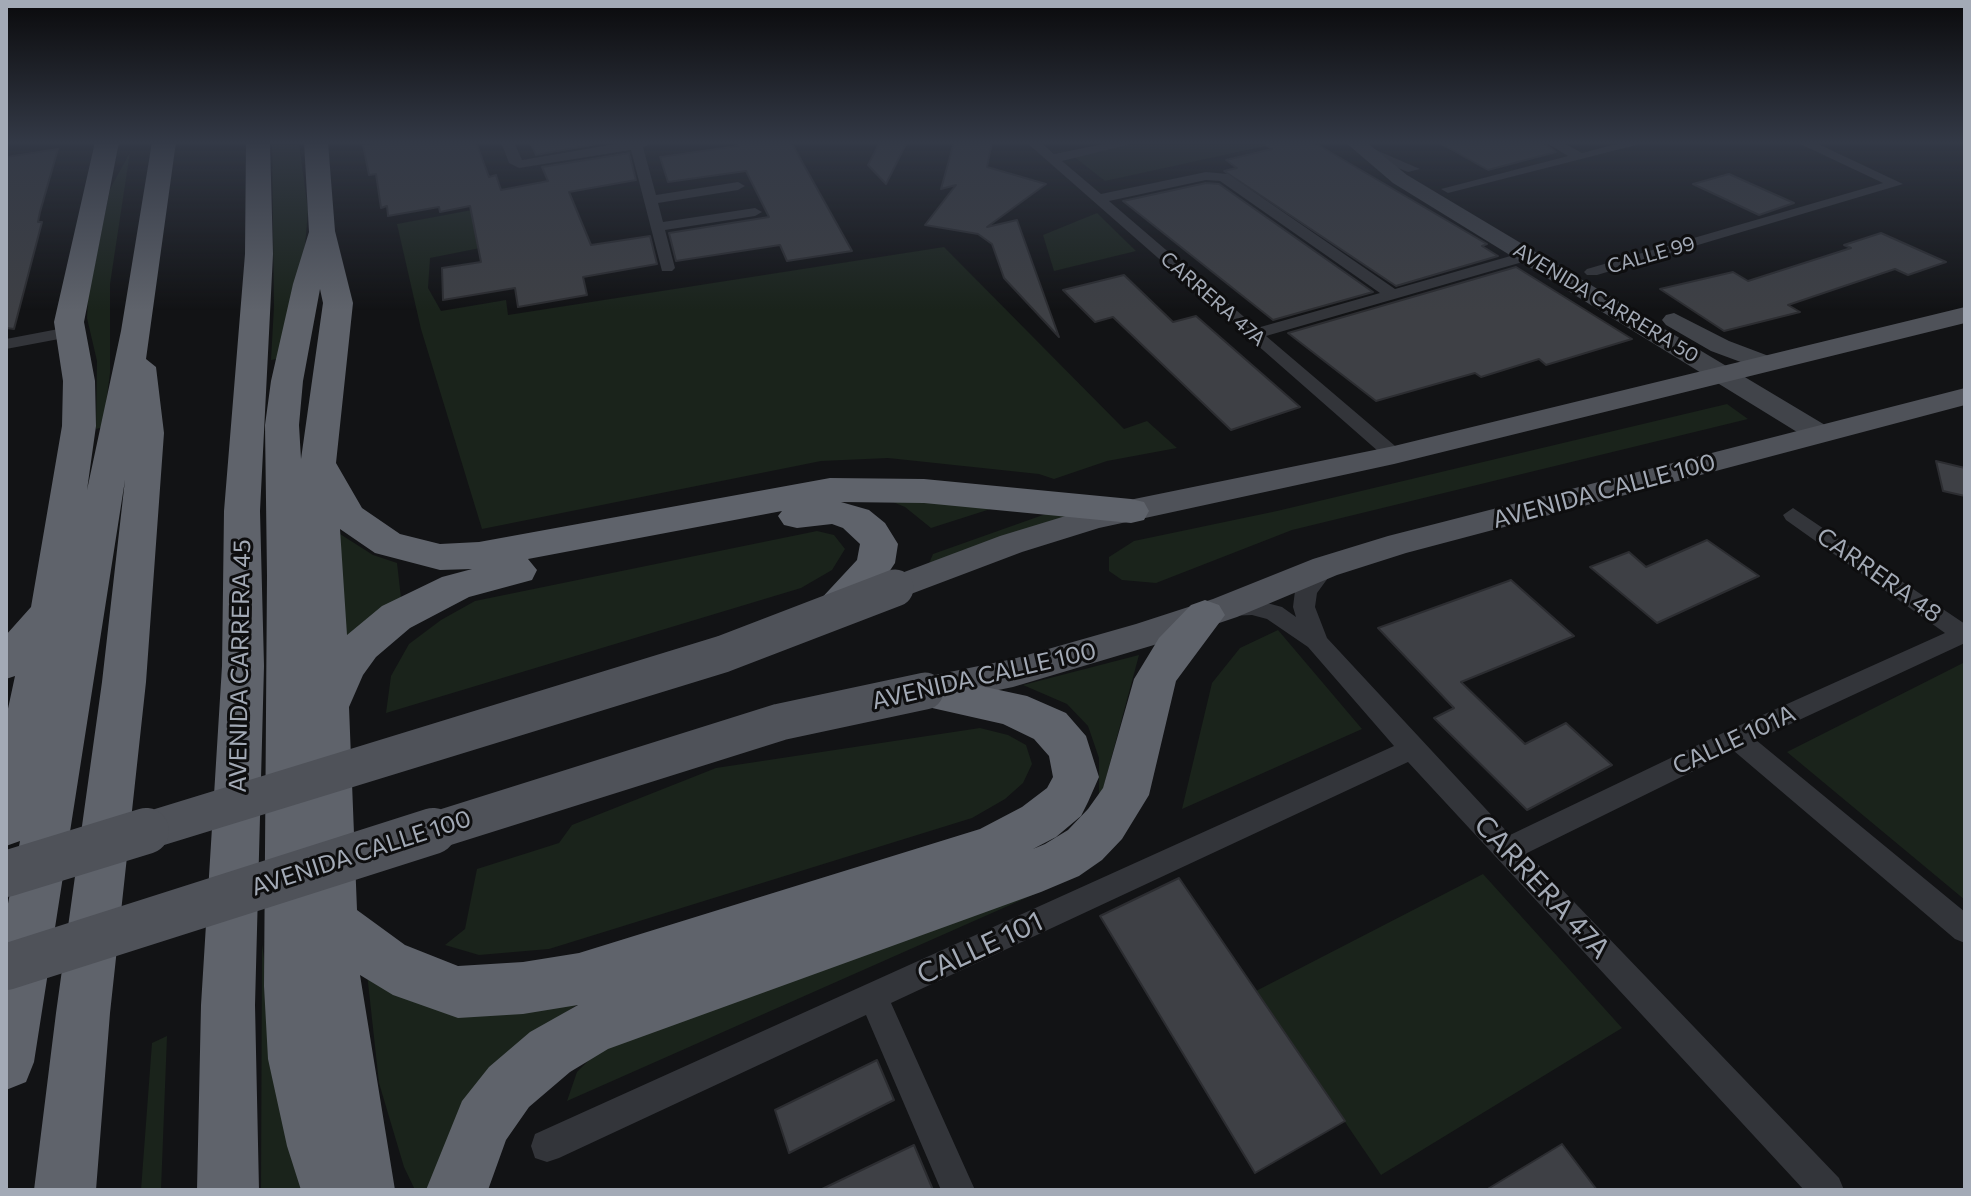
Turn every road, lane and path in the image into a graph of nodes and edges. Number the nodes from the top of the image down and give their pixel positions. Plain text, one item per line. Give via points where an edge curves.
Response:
1 (95, 198) edge
2 (96, 198) edge
3 (154, 198) edge
4 (258, 198) edge
5 (320, 198) edge
6 (663, 198) edge
7 (1104, 198) edge
8 (1253, 198) edge
9 (1431, 198) edge
10 (1463, 198) edge
11 (1848, 198) edge
12 (1098, 199) joint
13 (649, 200) joint
14 (94, 201) junction
15 (755, 212) dead end
16 (656, 227) junction
17 (322, 231) junction
18 (1528, 256) junction
19 (667, 268) dead end
20 (1592, 272) junction
21 (1393, 295) junction
22 (1965, 315) edge
23 (136, 331) junction
24 (69, 332) junction
25 (1254, 334) junction
26 (6, 344) edge
27 (1765, 363) junction
28 (1721, 373) junction
29 (1965, 396) edge
30 (1820, 434) junction
31 (1394, 455) junction
32 (318, 461) junction
33 (1131, 511) junction
34 (1793, 515) dead end
35 (1325, 567) junction
36 (1215, 611) junction
37 (50, 612) junction
38 (831, 613) junction
39 (1964, 634) edge
40 (1317, 642) junction
41 (6, 663) edge
42 (925, 691) junction
43 (326, 711) junction
44 (1736, 738) junction
45 (1412, 749) junction
46 (7, 814) edge
47 (1507, 850) junction
48 (6, 874) edge
49 (330, 921) junction
50 (1965, 930) edge
51 (6, 967) edge
52 (873, 997) junction
53 (6, 1062) edge
54 (547, 1146) dead end
55 (65, 1190) edge
56 (228, 1190) edge
57 (332, 1190) edge
58 (364, 1190) edge
59 (457, 1190) edge
60 (958, 1190) edge
61 (1827, 1190) edge

1 - 14 highway
2 - 14 highway
3 - 23 highway
4 - 56 highway, AVENIDA CARRERA 45 via 242,511 243,666 228,1005
5 - 17 highway, AVENIDA CARRERA 45
6 - 13 street
7 - 12 street
8 - 21 street
9 - 18 street, AVENIDA CARRERA 50
10 - 20 street, AVENIDA CARRERA 50
11 - 20 street, CALLE 99
12 - 25 street, CARRERA 47A
13 - 16 street
14 - 24 highway
15 - 16 street
16 - 19 street
17 - 32 highway, AVENIDA CARRERA 45 via 338,314
17 - 57 highway, AVENIDA CARRERA 45 via 282,425 291,986 296,1059
18 - 21 street
18 - 28 street, AVENIDA CARRERA 50
20 - 27 street, AVENIDA CARRERA 50 via 1707,339
21 - 25 street
22 - 27 main road
23 - 53 highway
23 - 55 highway via 147,433
24 - 26 street
24 - 37 highway via 80,403
25 - 31 street, CARRERA 47A
27 - 28 main road
28 - 30 street, AVENIDA CARRERA 50
28 - 31 main road
29 - 30 main road, AVENIDA CALLE 100
30 - 35 main road, AVENIDA CALLE 100
31 - 33 main road
32 - 33 highway via 348,516 388,544 440,557 479,555 830,490 924,491
32 - 43 highway, AVENIDA CARRERA 45
33 - 38 main road, bridge via 1011,544
34 - 39 street, CARRERA 48
35 - 36 main road, AVENIDA CALLE 100
35 - 40 street, CARRERA 47A via 1306,591 1304,607
36 - 40 street via 1252,607 1274,613
36 - 42 main road, AVENIDA CALLE 100 via 1028,669
36 - 59 highway via 1174,649 1155,679 1125,795 1085,845 1023,876 592,1027 550,1052 509,1087 483,1122
37 - 41 highway
37 - 46 highway
38 - 43 highway via 876,563 879,544 872,532 856,519 833,512 765,522 456,587 396,617 361,646
38 - 48 main road, bridge via 723,654
39 - 44 street, CALLE 101A
40 - 45 street, CARRERA 47A
42 - 49 highway via 1011,708 1050,726 1070,749 1076,777 1064,802 995,845 579,979 458,992 386,963
42 - 51 main road, AVENIDA CALLE 100, bridge via 719,740
43 - 49 highway, AVENIDA CARRERA 45
44 - 47 street, CALLE 101A
44 - 50 street
45 - 47 street, CARRERA 47A
45 - 52 street, CALLE 101
47 - 61 street, CARRERA 47A
49 - 58 highway, AVENIDA CARRERA 45 via 344,1066
52 - 54 street, CALLE 101
52 - 60 street

